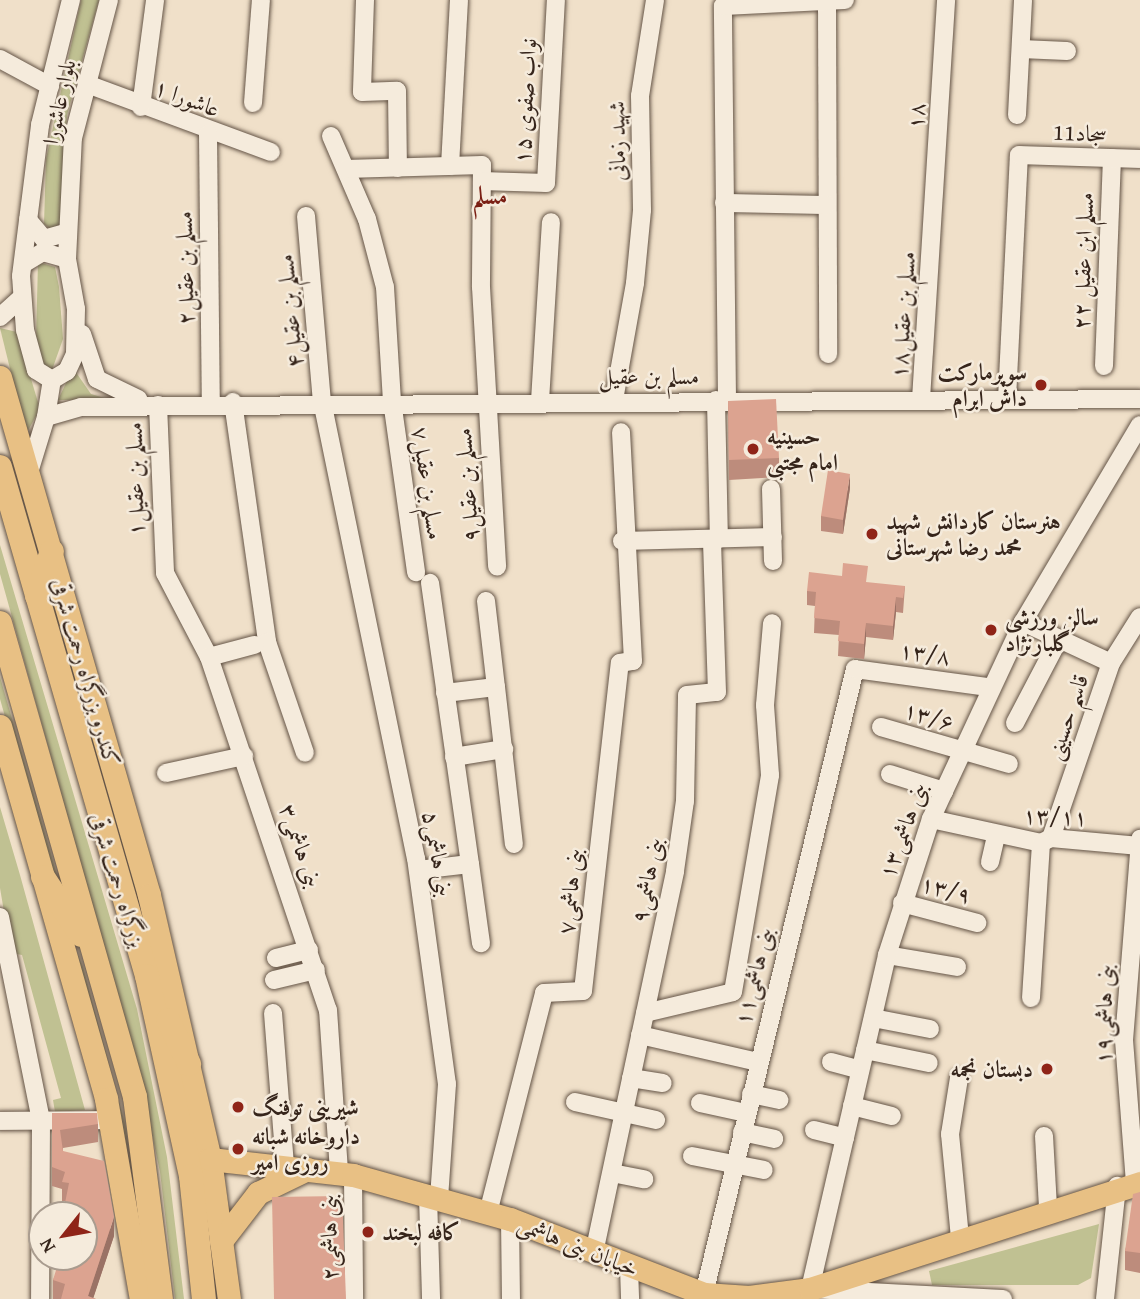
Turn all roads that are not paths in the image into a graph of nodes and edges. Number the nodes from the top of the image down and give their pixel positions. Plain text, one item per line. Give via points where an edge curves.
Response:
1 (71, 0) edge
2 (109, 0) edge
3 (155, 0) edge
4 (261, 0) edge
5 (365, 0) edge
6 (459, 0) edge
7 (556, 0) edge
8 (655, 0) edge
9 (845, 0) edge
10 (946, 0) edge
11 (1023, 0) edge
12 (827, 2) junction
13 (745, 3) edge
14 (1021, 49) junction
15 (1067, 51) dead end
16 (0, 59) edge
17 (87, 84) junction
18 (50, 86) junction
19 (253, 103) dead end
20 (141, 107) junction
21 (1017, 114) dead end
22 (208, 134) junction
23 (331, 136) dead end
24 (271, 152) dead end
25 (1112, 158) junction
26 (1140, 159) edge
27 (450, 166) junction
28 (398, 167) junction
29 (346, 169) junction
30 (482, 181) junction
31 (724, 204) junction
32 (827, 205) junction
33 (306, 216) dead end
34 (28, 220) junction
35 (551, 222) dead end
36 (68, 232) junction
37 (934, 234) joint
38 (66, 259) junction
39 (23, 264) junction
40 (21, 298) junction
41 (76, 309) junction
42 (0, 317) edge
43 (828, 354) dead end
44 (1104, 366) dead end
45 (0, 377) edge
46 (52, 380) junction
47 (921, 399) junction
48 (1007, 399) junction
49 (1140, 399) edge
50 (614, 400) junction
51 (721, 400) junction
52 (322, 401) junction
53 (392, 401) junction
54 (486, 401) junction
55 (540, 401) junction
56 (211, 402) junction
57 (233, 402) junction
58 (158, 405) junction
59 (46, 417) junction
60 (1140, 425) edge
61 (621, 432) dead end
62 (0, 467) edge
63 (31, 484) junction
64 (771, 489) dead end
65 (345, 522) joint
66 (773, 537) junction
67 (715, 539) junction
68 (622, 541) junction
69 (52, 551) junction
70 (161, 551) joint
71 (773, 561) dead end
72 (497, 567) dead end
73 (37, 596) junction
74 (486, 601) dead end
75 (1140, 617) edge
76 (1023, 622) junction
77 (0, 623) edge
78 (772, 623) dead end
79 (1059, 639) junction
80 (254, 645) dead end
81 (209, 657) junction
82 (1111, 663) junction
83 (855, 669) joint
84 (496, 687) junction
85 (989, 687) junction
86 (445, 693) junction
87 (1015, 723) dead end
88 (0, 726) edge
89 (881, 727) dead end
90 (503, 749) junction
91 (962, 752) junction
92 (304, 753) dead end
93 (244, 756) junction
94 (454, 757) junction
95 (1009, 764) dead end
96 (166, 773) dead end
97 (890, 774) dead end
98 (944, 791) junction
99 (931, 819) junction
100 (996, 837) junction
101 (1046, 841) junction
102 (514, 844) dead end
103 (1139, 844) edge
104 (990, 862) dead end
105 (470, 864) junction
106 (418, 870) junction
107 (43, 877) junction
108 (902, 903) junction
109 (0, 917) edge
110 (977, 923) dead end
111 (481, 943) dead end
112 (309, 950) junction
113 (95, 955) junction
114 (887, 955) junction
115 (276, 958) dead end
116 (957, 967) dead end
117 (316, 970) junction
118 (147, 976) junction
119 (274, 980) dead end
120 (1031, 998) dead end
121 (273, 1013) dead end
122 (645, 1013) junction
123 (873, 1018) junction
124 (930, 1029) dead end
125 (640, 1035) junction
126 (865, 1050) junction
127 (758, 1062) junction
128 (831, 1062) dead end
129 (189, 1063) junction
130 (929, 1063) dead end
131 (860, 1070) junction
132 (631, 1078) junction
133 (959, 1078) dead end
134 (663, 1083) dead end
135 (751, 1094) junction
136 (779, 1100) dead end
137 (575, 1102) dead end
138 (700, 1103) dead end
139 (852, 1106) junction
140 (624, 1113) junction
141 (746, 1113) junction
142 (892, 1116) dead end
143 (656, 1120) dead end
144 (0, 1121) edge
145 (41, 1121) junction
146 (111, 1121) junction
147 (814, 1130) dead end
148 (742, 1132) junction
149 (1044, 1136) dead end
150 (845, 1138) junction
151 (774, 1139) dead end
152 (692, 1156) dead end
153 (210, 1159) junction
154 (734, 1164) junction
155 (296, 1168) junction
156 (764, 1170) dead end
157 (612, 1173) junction
158 (346, 1174) junction
159 (643, 1179) dead end
160 (1131, 1184) edge
161 (433, 1198) junction
162 (1048, 1208) junction
163 (488, 1213) junction
164 (510, 1219) junction
165 (960, 1238) junction
166 (221, 1241) junction
167 (594, 1252) junction
168 (629, 1268) junction
169 (810, 1289) junction
170 (704, 1294) junction
171 (155, 1296) edge
172 (869, 1296) edge
173 (749, 1298) edge
174 (40, 1299) edge
175 (204, 1299) edge
176 (229, 1299) edge
177 (354, 1299) edge
178 (431, 1299) edge
179 (511, 1299) edge
180 (630, 1299) edge
181 (985, 1299) edge
182 (1003, 1299) edge
183 (1105, 1299) edge

1 - 18 street, بلوار عاشورا
2 - 17 street, بلوار عاشورا
3 - 20 street
4 - 19 street
5 - 28 street via 362,92 397,91
6 - 27 street
7 - 30 street, نواب صفوی ۱۵ via 545,183
8 - 50 street, شهید زمانی via 640,96 642,210 635,283
9 - 12 street
10 - 37 street, ۱۸
11 - 14 street
12 - 13 street
12 - 32 street
13 - 31 street via 723,6
14 - 15 street
14 - 21 street
16 - 18 street
17 - 20 street, عاشورا ۱
17 - 36 street, بلوار عاشورا via 73,138
18 - 34 street, بلوار عاشورا
20 - 22 street, عاشورا ۱
22 - 24 street, عاشورا ۱
22 - 56 street, مسلم بن عقیل۲
23 - 29 street, مسلم بن عقیل۷
25 - 26 street, 11سجاد
25 - 44 street, مسلم ابن عقیل ۲۲
25 - 48 street, 11سجاد via 1018,155
27 - 28 street
27 - 30 street via 482,165
28 - 29 street
29 - 53 street, مسلم بن عقیل۷ via 385,287
30 - 54 street, مسلم بن عقیل۹
31 - 32 street
31 - 51 street
32 - 43 street
33 - 52 street, مسلم بن عقیل۴
34 - 36 street via 44,239
34 - 39 street, بلوار عاشورا
35 - 55 street
36 - 38 street, بلوار عاشورا
37 - 47 street, مسلم بن عقیل۱۸
38 - 39 street via 43,252
38 - 41 street, بلوار عاشورا
39 - 40 street, بلوار عاشورا
40 - 42 street
40 - 46 street, بلوار عاشورا via 36,370
41 - 46 street via 75,354 67,371
41 - 58 street via 97,379 114,393
45 - 63 main road, کندرو بزرگراه رحمت شرقی
46 - 59 street
47 - 48 street, مسلم بن عقیل
47 - 51 street, مسلم بن عقیل
48 - 49 street, مسلم بن عقیل
50 - 51 street, مسلم بن عقیل
50 - 55 street, مسلم بن عقیل
51 - 67 street
52 - 53 street, مسلم بن عقیل
52 - 57 street, مسلم بن عقیل
52 - 65 street, مسلم بن عقیل۴
53 - 54 street, مسلم بن عقیل
53 - 86 street, مسلم بن عقیل۷
54 - 55 street, مسلم بن عقیل
54 - 72 street, مسلم بن عقیل۹
56 - 57 street, مسلم بن عقیل
56 - 58 street, مسلم بن عقیل
57 - 92 street via 267,642
58 - 59 street, مسلم بن عقیل via 81,407
58 - 70 street, مسلم بن عقیل۱
59 - 63 street via 29,459
60 - 76 street, بنی هاشمی۱۳
61 - 68 street
62 - 73 highway, بزرگراه رحمت شرقی
63 - 69 main road, کندرو بزرگراه رحمت شرقی
64 - 66 street
65 - 106 street, بنی هاشمی۵
66 - 67 street
66 - 71 street
67 - 68 street
67 - 122 street, بنی هاشمی۹ via 717,692 687,695 685,801
68 - 163 street, بنی هاشمی۷ via 633,661 620,663 583,991 544,993
69 - 73 highway
69 - 129 main road, کندرو بزرگراه رحمت شرقی via 149,895
70 - 81 street, بنی هاشمی۳ via 165,573
73 - 118 highway, بزرگراه رحمت شرقی
74 - 84 street
75 - 82 street, قاسم حسینی
76 - 79 street
76 - 85 street, بنی هاشمی۱۳
77 - 113 highway, بزرگراه رحمت شرقی
78 - 122 street via 765,705 769,775 733,992
79 - 82 street
79 - 87 street
80 - 81 street
81 - 93 street, بنی هاشمی۳
82 - 101 street, قاسم حسینی
83 - 85 street, ۱۳/۸
83 - 127 street, بنی هاشمی۱۱
84 - 86 street
84 - 90 street
85 - 91 street, بنی هاشمی۱۳
86 - 94 street, مسلم بن عقیل۷
88 - 107 main road
89 - 91 street, ۱۳/۶
90 - 94 street
90 - 102 street
91 - 95 street, ۱۳/۶
91 - 98 street, بنی هاشمی۱۳
93 - 96 street
93 - 112 street, بنی هاشمی۳
94 - 105 street, مسلم بن عقیل۷
97 - 98 street
98 - 99 street, بنی هاشمی۱۳
99 - 100 street, ۱۳/۱۱
99 - 108 street, بنی هاشمی۱۳
100 - 101 street, ۱۳/۱۱
100 - 104 street
101 - 103 street, ۱۳/۱۱
101 - 120 street, قاسم حسینی
103 - 160 street, بنی هاشمی۱۹ via 1124,1040
105 - 106 street
105 - 111 street, مسلم بن عقیل۷
106 - 161 street, بنی هاشمی۵ via 447,1084
107 - 113 highway
107 - 146 main road
108 - 110 street, ۱۳/۹
108 - 114 street, بنی هاشمی۱۳
109 - 145 street
112 - 115 street
112 - 117 street, بنی هاشمی۳
113 - 171 highway, بزرگراه رحمت شرقی via 135,1097
114 - 116 street
114 - 123 street, بنی هاشمی۱۳
117 - 119 street
117 - 158 street, بنی هاشمی۳ via 328,1010
118 - 129 highway
118 - 175 highway, بزرگراه رحمت شرقی via 191,1176
121 - 155 street
122 - 125 street, بنی هاشمی۹
123 - 124 street
123 - 126 street, بنی هاشمی۱۳
125 - 127 street
125 - 132 street, بنی هاشمی۹
126 - 130 street
126 - 131 street, بنی هاشمی۱۳
127 - 135 street, بنی هاشمی۱۱
128 - 131 street
129 - 153 main road, کندرو بزرگراه رحمت شرقی
131 - 139 street, بنی هاشمی۱۳
132 - 134 street
132 - 140 street, بنی هاشمی۹
133 - 165 street via 950,1134
135 - 136 street
135 - 141 street, بنی هاشمی۱۱
137 - 140 street
138 - 141 street
139 - 142 street
139 - 150 street, بنی هاشمی۱۳
140 - 143 street
140 - 157 street, بنی هاشمی۹
141 - 148 street, بنی هاشمی۱۱
144 - 145 street
145 - 146 street
145 - 174 street
146 - 171 main road
147 - 150 street
148 - 151 street
148 - 154 street, بنی هاشمی۱۱
149 - 162 street
150 - 169 street, بنی هاشمی۱۳
152 - 154 street
153 - 155 main road, خیابان بنی هاشمی
153 - 166 main road, کندرو بزرگراه رحمت شرقی
154 - 156 street
154 - 170 street, بنی هاشمی۱۱
155 - 158 main road, خیابان بنی هاشمی
155 - 166 main road via 258,1193
157 - 159 street
157 - 167 street, بنی هاشمی۹
158 - 161 main road, خیابان بنی هاشمی
158 - 177 street, ۲بنی هاشمی
160 - 162 main road, خیابان بنی هاشمی
160 - 183 street, بنی هاشمی۱۹
161 - 163 main road, خیابان بنی هاشمی
161 - 178 street, بنی هاشمی۵
162 - 165 main road, خیابان بنی هاشمی
163 - 164 main road, خیابان بنی هاشمی
164 - 167 main road, خیابان بنی هاشمی
164 - 179 street
165 - 169 main road, خیابان بنی هاشمی
166 - 176 main road, کندرو بزرگراه رحمت شرقی
167 - 168 main road, خیابان بنی هاشمی
168 - 170 main road, خیابان بنی هاشمی
168 - 180 street
169 - 172 street
169 - 173 main road, خیابان بنی هاشمی
170 - 173 main road, خیابان بنی هاشمی
172 - 181 street
181 - 182 street

